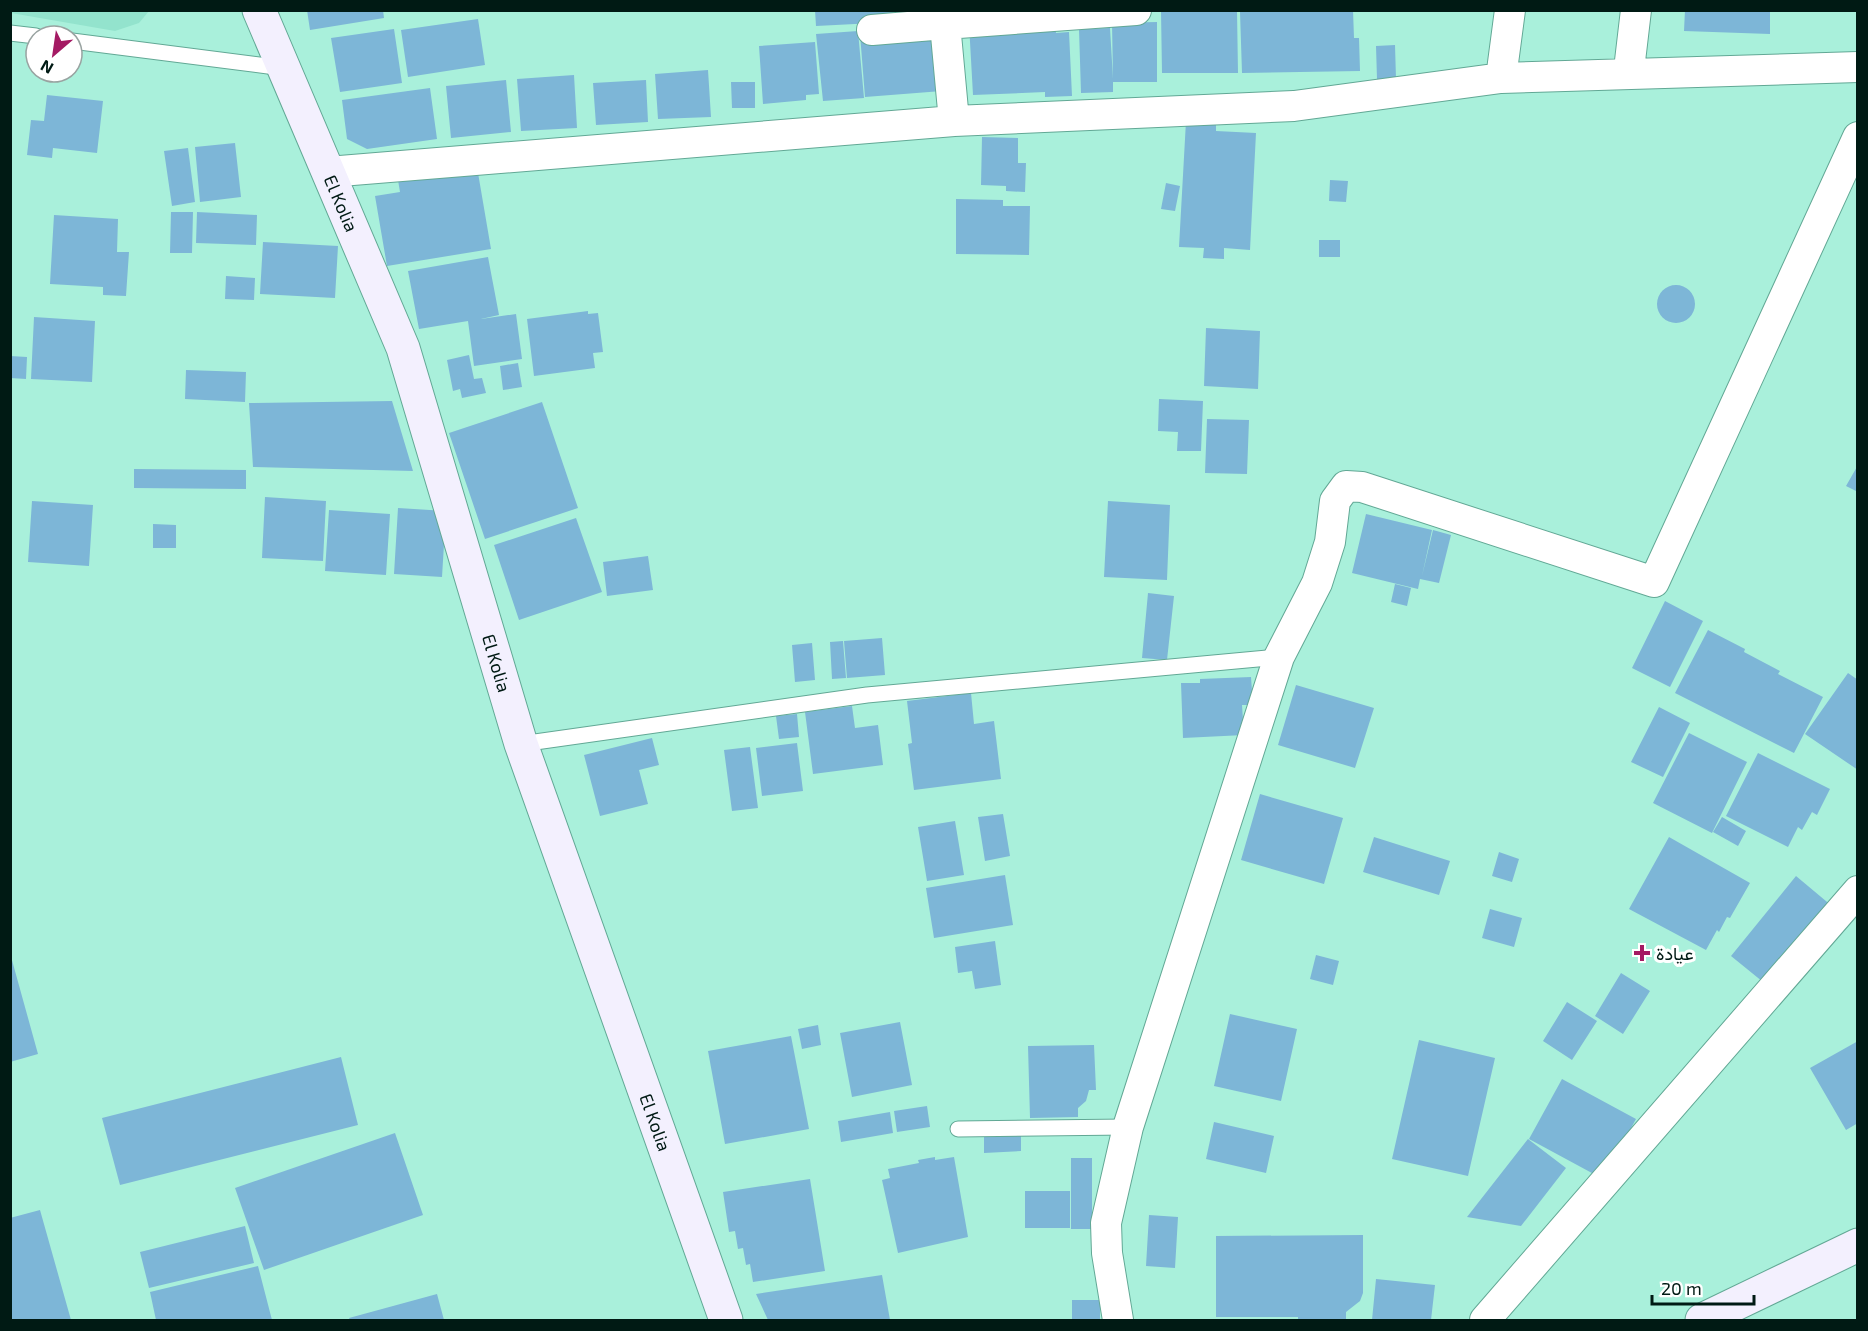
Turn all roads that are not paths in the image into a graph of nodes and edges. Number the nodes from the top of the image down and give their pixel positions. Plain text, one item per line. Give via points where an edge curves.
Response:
1 (259, 10) edge
2 (1136, 10) edge
3 (1510, 10) edge
4 (1636, 10) edge
5 (945, 24) junction
6 (872, 30) dead end
7 (84, 43) edge
8 (1857, 67) edge
9 (284, 68) junction
10 (1634, 74) junction
11 (1501, 78) junction
12 (954, 120) junction
13 (1857, 138) edge
14 (328, 172) junction
15 (1279, 657) junction
16 (521, 744) junction
17 (1857, 891) edge
18 (1128, 1127) junction
19 (958, 1129) dead end
20 (1857, 1245) edge
21 (726, 1320) edge
22 (1118, 1320) edge
23 (1485, 1320) edge
24 (1702, 1320) edge

1 - 9 street, El Kolia
2 - 5 street
3 - 11 street
4 - 10 street via 1630,61
5 - 6 street
5 - 12 street
7 - 9 lane
8 - 10 street
9 - 14 street, El Kolia
10 - 11 street
11 - 12 street via 1294,106
12 - 14 street
13 - 15 street via 1654,582 1362,487 1346,486 1335,501 1330,542 1317,583
14 - 16 street, El Kolia via 403,348
15 - 16 lane via 867,695
15 - 18 street
16 - 21 street, El Kolia
17 - 23 street
18 - 19 lane
18 - 22 street via 1106,1223
20 - 24 street

